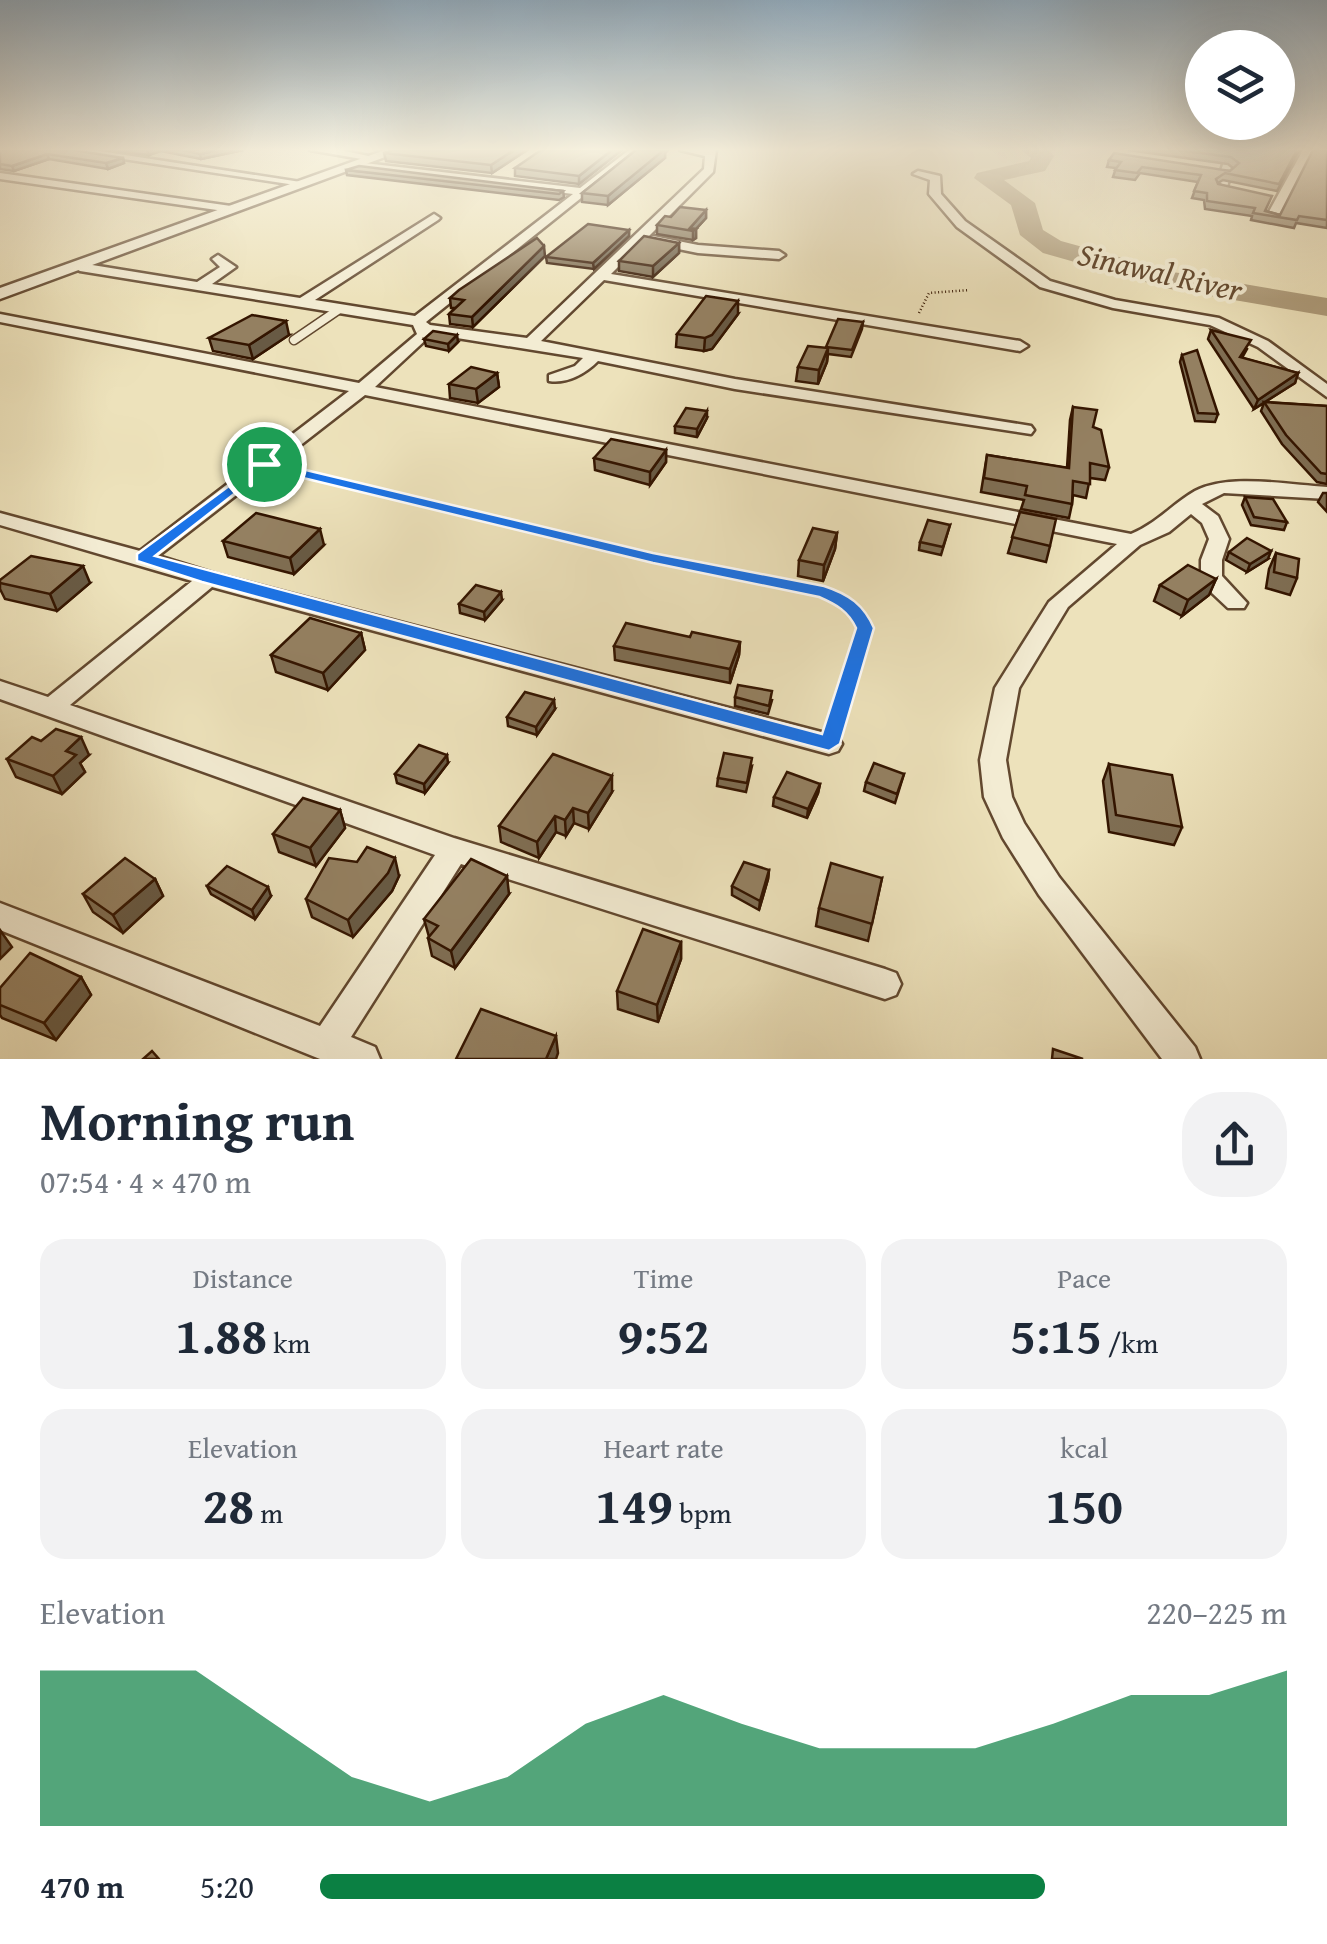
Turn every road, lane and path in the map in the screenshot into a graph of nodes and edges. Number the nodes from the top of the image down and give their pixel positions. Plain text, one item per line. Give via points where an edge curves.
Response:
1 (164, 199) edge
2 (257, 199) edge
3 (575, 199) edge
4 (680, 199) edge
5 (941, 199) edge
6 (1278, 199) edge
7 (231, 209) junction
8 (1272, 217) edge
9 (434, 218) dead end
10 (642, 238) junction
11 (778, 255) dead end
12 (218, 259) dead end
13 (80, 266) junction
14 (601, 276) junction
15 (200, 286) junction
16 (969, 290) dead end
17 (0, 294) edge
18 (300, 304) junction
19 (338, 310) junction
20 (0, 318) edge
21 (422, 325) junction
22 (905, 328) junction
23 (294, 340) dead end
24 (530, 343) junction
25 (1020, 346) dead end
26 (594, 356) junction
27 (554, 378) dead end
28 (362, 389) junction
29 (1327, 392) edge
30 (1025, 430) dead end
31 (264, 464) junction
32 (1327, 493) edge
33 (1192, 506) junction
34 (0, 519) edge
35 (1133, 541) junction
36 (143, 558) junction
37 (208, 578) junction
38 (1236, 603) dead end
39 (0, 690) edge
40 (51, 708) junction
41 (829, 744) joint
42 (454, 850) junction
43 (0, 916) edge
44 (885, 984) dead end
45 (327, 1044) junction
46 (363, 1059) edge
47 (1184, 1059) edge

1 - 7 street
2 - 7 street
3 - 21 street
4 - 10 street
5 - 29 street via 961,224 1045,284 1214,321 1263,344
6 - 8 street
7 - 13 street
9 - 18 street
10 - 11 street
10 - 14 street
12 - 15 street via 229,268
13 - 15 street
13 - 17 street
14 - 22 street
14 - 24 street
15 - 18 street
16 - 22 path via 926,295
18 - 19 street
19 - 21 street
19 - 23 lane
20 - 28 street
21 - 24 street
21 - 28 street via 418,344
22 - 25 street
24 - 26 street
26 - 27 street via 581,369
26 - 30 street
28 - 31 street
28 - 35 street
31 - 36 street
31 - 41 path via 843,601 865,628
32 - 33 street via 1222,487
33 - 35 street
33 - 38 street via 1212,520 1219,540 1209,566 1213,583
34 - 36 street
35 - 47 street via 1045,621 1007,688 992,760 998,796 1050,886
36 - 37 street
37 - 40 street
37 - 41 street
39 - 40 street
40 - 42 street
42 - 44 street
42 - 45 street
43 - 45 street
45 - 46 street

